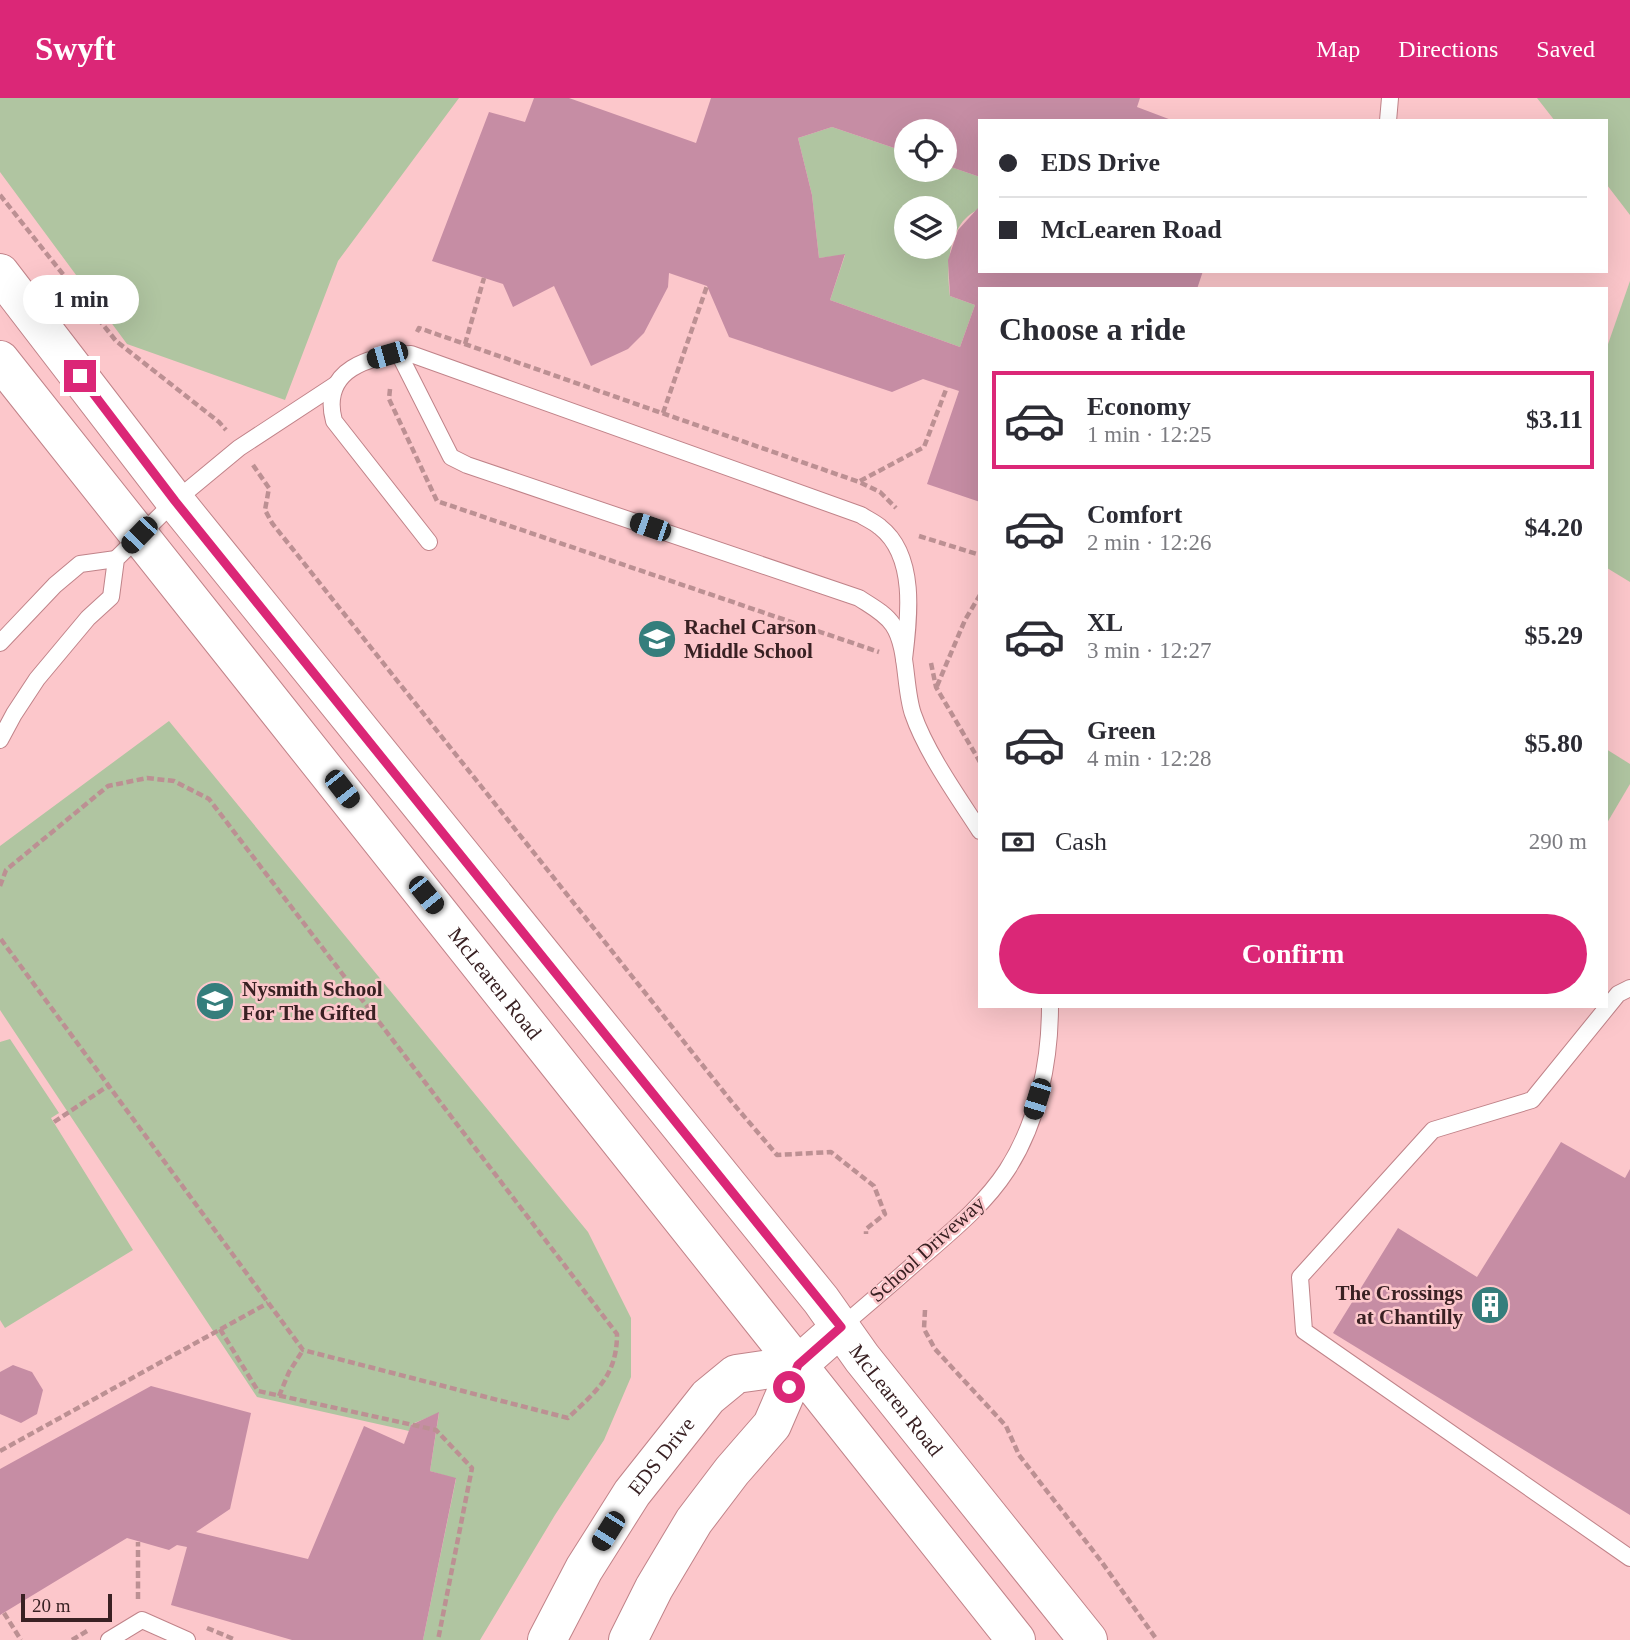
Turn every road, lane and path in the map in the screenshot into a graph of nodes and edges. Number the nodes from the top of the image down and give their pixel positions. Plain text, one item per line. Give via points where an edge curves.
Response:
1 (1390, 98) edge
2 (1388, 119) edge
3 (0, 195) edge
4 (0, 273) edge
5 (484, 278) dead end
6 (707, 286) dead end
7 (465, 344) junction
8 (399, 355) junction
9 (0, 360) edge
10 (335, 385) junction
11 (947, 387) dead end
12 (663, 413) junction
13 (226, 431) dead end
14 (252, 463) dead end
15 (859, 482) junction
16 (175, 501) junction
17 (900, 513) dead end
18 (914, 527) dead end
19 (919, 536) junction
20 (429, 542) dead end
21 (925, 546) dead end
22 (128, 547) junction
23 (978, 554) edge
24 (978, 598) edge
25 (0, 643) edge
26 (904, 659) junction
27 (936, 687) junction
28 (0, 740) edge
29 (978, 759) edge
30 (978, 828) edge
31 (0, 886) edge
32 (0, 938) edge
33 (1630, 988) edge
34 (1608, 1007) edge
35 (1050, 1008) edge
36 (1607, 1008) edge
37 (108, 1086) junction
38 (54, 1122) dead end
39 (866, 1234) dead end
40 (268, 1303) junction
41 (925, 1310) dead end
42 (841, 1327) junction
43 (220, 1329) junction
44 (303, 1350) junction
45 (798, 1365) junction
46 (279, 1396) junction
47 (0, 1451) edge
48 (138, 1542) dead end
49 (1630, 1558) edge
50 (138, 1600) dead end
51 (4, 1613) dead end
52 (21, 1640) edge
53 (109, 1640) edge
54 (187, 1640) edge
55 (438, 1640) edge
56 (547, 1640) edge
57 (628, 1640) edge
58 (1016, 1640) edge
59 (1088, 1640) edge
60 (1157, 1640) edge

1 - 2 lane
3 - 13 path via 116,341
4 - 16 main road, McLearen Road
5 - 7 path
6 - 12 path
7 - 8 path via 419,328
7 - 12 path
8 - 10 lane via 357,365
8 - 26 lane via 452,457 859,598 894,626
8 - 26 path via 389,400 437,501
8 - 26 lane via 411,354 861,515 882,528 899,552 909,597
9 - 22 main road, McLearen Road
10 - 16 lane via 239,448
10 - 20 lane via 330,397 334,421
11 - 15 path via 924,447
12 - 15 path
14 - 39 path via 270,488 265,510 272,523 777,1154 831,1152 874,1186 885,1214
15 - 17 path via 880,492
16 - 22 lane
16 - 42 main road, McLearen Road
18 - 19 path
19 - 21 path
19 - 23 path
22 - 25 lane via 80,564
22 - 28 lane via 111,597 37,679
22 - 45 main road, McLearen Road
24 - 27 path
26 - 27 path via 930,651
26 - 30 lane via 913,715
27 - 29 path
31 - 44 path via 6,870 108,786 147,778 174,781 209,799 617,1334 614,1363 606,1382 568,1418
32 - 37 path
33 - 34 lane
35 - 42 lane, School Driveway via 1048,1049 1037,1099 1007,1170 953,1230
36 - 49 lane via 1532,1100 1433,1130 1300,1277 1304,1331
37 - 38 path
37 - 40 path
40 - 43 path
40 - 44 path
41 - 60 path via 924,1329 934,1349 1006,1426 1019,1455
42 - 45 main road
42 - 59 main road, McLearen Road
43 - 46 path via 258,1391
43 - 47 path
44 - 46 path
45 - 56 main road, EDS Drive via 736,1374 696,1409 632,1493 584,1569
45 - 57 main road via 772,1425 694,1521
45 - 58 main road, McLearen Road
46 - 55 path via 436,1430 472,1468
48 - 50 path
51 - 52 path
53 - 54 lane via 142,1620

